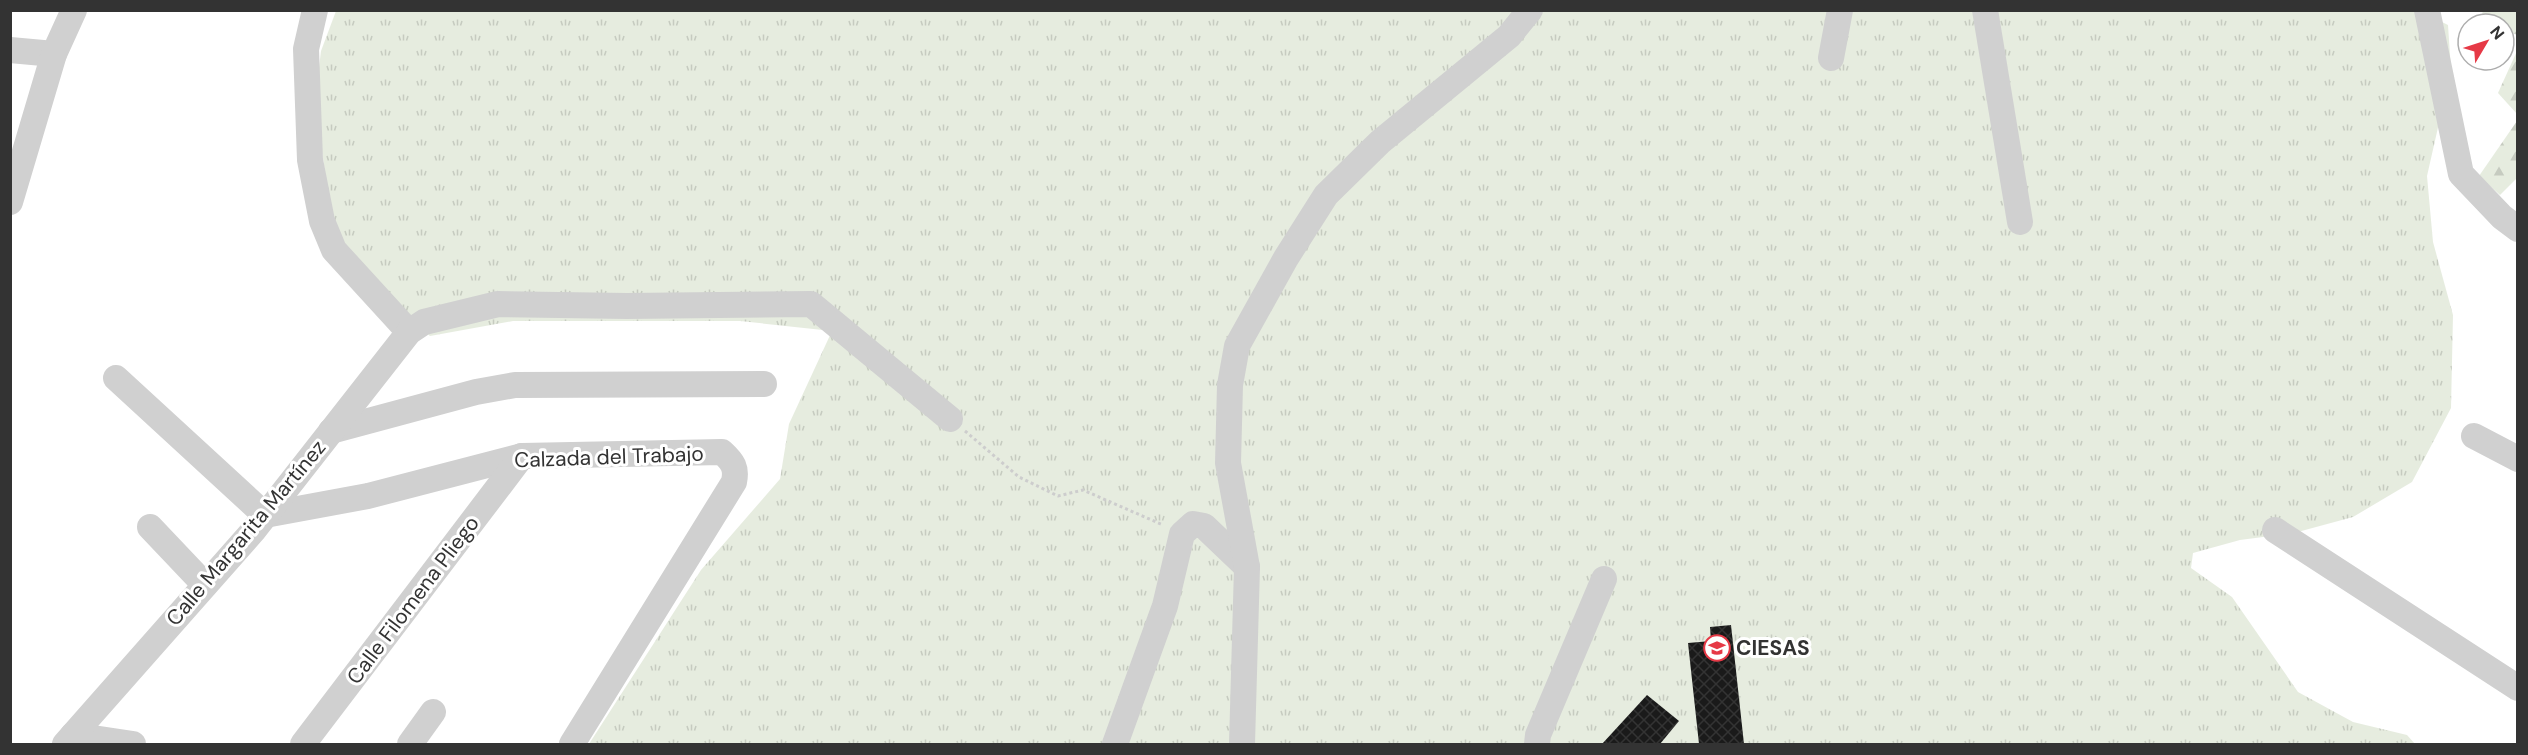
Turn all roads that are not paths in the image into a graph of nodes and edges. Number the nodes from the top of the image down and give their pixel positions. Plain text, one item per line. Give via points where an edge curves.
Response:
1 (74, 10) edge
2 (315, 10) edge
3 (1530, 10) edge
4 (1840, 10) edge
5 (1985, 10) edge
6 (2427, 10) edge
7 (10, 50) edge
8 (54, 54) junction
9 (1831, 58) dead end
10 (10, 202) edge
11 (2020, 222) dead end
12 (2517, 229) edge
13 (417, 327) junction
14 (116, 378) dead end
15 (764, 384) dead end
16 (950, 419) road end
17 (331, 432) junction
18 (2474, 436) dead end
19 (522, 456) junction
20 (2517, 459) edge
21 (265, 515) junction
22 (150, 527) dead end
23 (2275, 530) dead end
24 (1247, 567) junction
25 (1604, 579) dead end
26 (205, 585) junction
27 (2517, 688) edge
28 (433, 712) dead end
29 (69, 740) edge
30 (133, 744) edge
31 (303, 744) edge
32 (410, 744) edge
33 (572, 744) edge
34 (1115, 744) edge
35 (1242, 744) edge
36 (1537, 744) edge

1 - 8 street
2 - 13 street via 306,50 310,160 322,221 334,250
3 - 24 street via 1509,36 1380,142 1326,195 1237,346 1230,385 1228,463
4 - 9 street
5 - 11 street
6 - 12 street via 2461,174
7 - 8 street
8 - 10 street
13 - 16 street via 498,304 811,304
13 - 17 street, Calle Margarita Martínez
14 - 21 street
15 - 17 street via 515,385
17 - 21 street, Calle Margarita Martínez
18 - 20 street
19 - 21 street, Calzada del Trabajo via 368,496
19 - 31 street, Calle Filomena Pliego
19 - 33 street, Calzada del Trabajo via 722,453 737,471 734,482
21 - 26 street, Calle Margarita Martínez
22 - 26 street
23 - 27 street
24 - 34 street via 1204,526 1192,524 1182,534 1165,606
24 - 35 street
25 - 36 street
26 - 29 street, Calle Margarita Martínez
28 - 32 street
29 - 30 street

